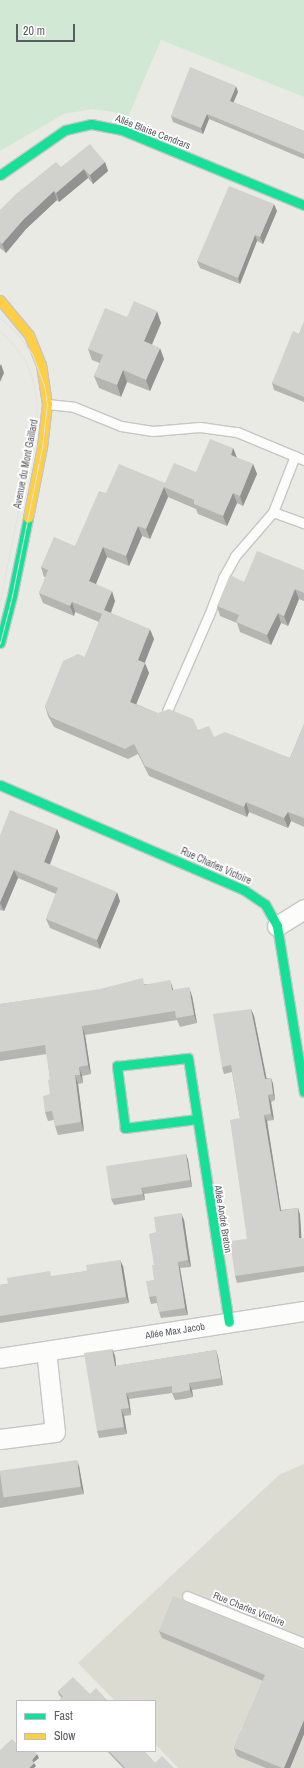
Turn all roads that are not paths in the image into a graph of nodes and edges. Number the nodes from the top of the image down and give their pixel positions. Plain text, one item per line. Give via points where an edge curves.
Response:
1 (0, 175) edge
2 (304, 205) edge
3 (0, 300) edge
4 (47, 404) junction
5 (300, 458) edge
6 (273, 512) junction
7 (304, 523) edge
8 (0, 643) edge
9 (167, 711) edge
10 (0, 785) edge
11 (304, 910) edge
12 (277, 926) junction
13 (304, 1092) edge
14 (196, 1119) junction
15 (304, 1311) edge
16 (229, 1322) junction
17 (46, 1351) junction
18 (0, 1358) edge
19 (0, 1439) edge
20 (187, 1596) dead end
21 (304, 1643) edge

1 - 2 street, Allée Blaise Cendrars via 65,130 91,124 122,130
3 - 4 street, Avenue du Mont Gaillard via 29,335 41,364
4 - 5 lane via 74,407 121,426 153,431 200,427 237,432
4 - 8 street, Avenue du Mont Gaillard via 42,446
5 - 6 lane
6 - 7 lane
6 - 9 lane via 235,556 223,578
10 - 12 street, Rue Charles Victoire via 244,890 265,904
11 - 12 street
12 - 13 street, Rue Charles Victoire
14 - 14 street, Allée André Breton via 188,1058 117,1066 125,1128
14 - 16 street, Allée André Breton
15 - 16 street, Allée Max Jacob
16 - 17 street, Allée Max Jacob
17 - 18 street, Allée Max Jacob
17 - 19 street via 55,1432
20 - 21 lane, Rue Charles Victoire

